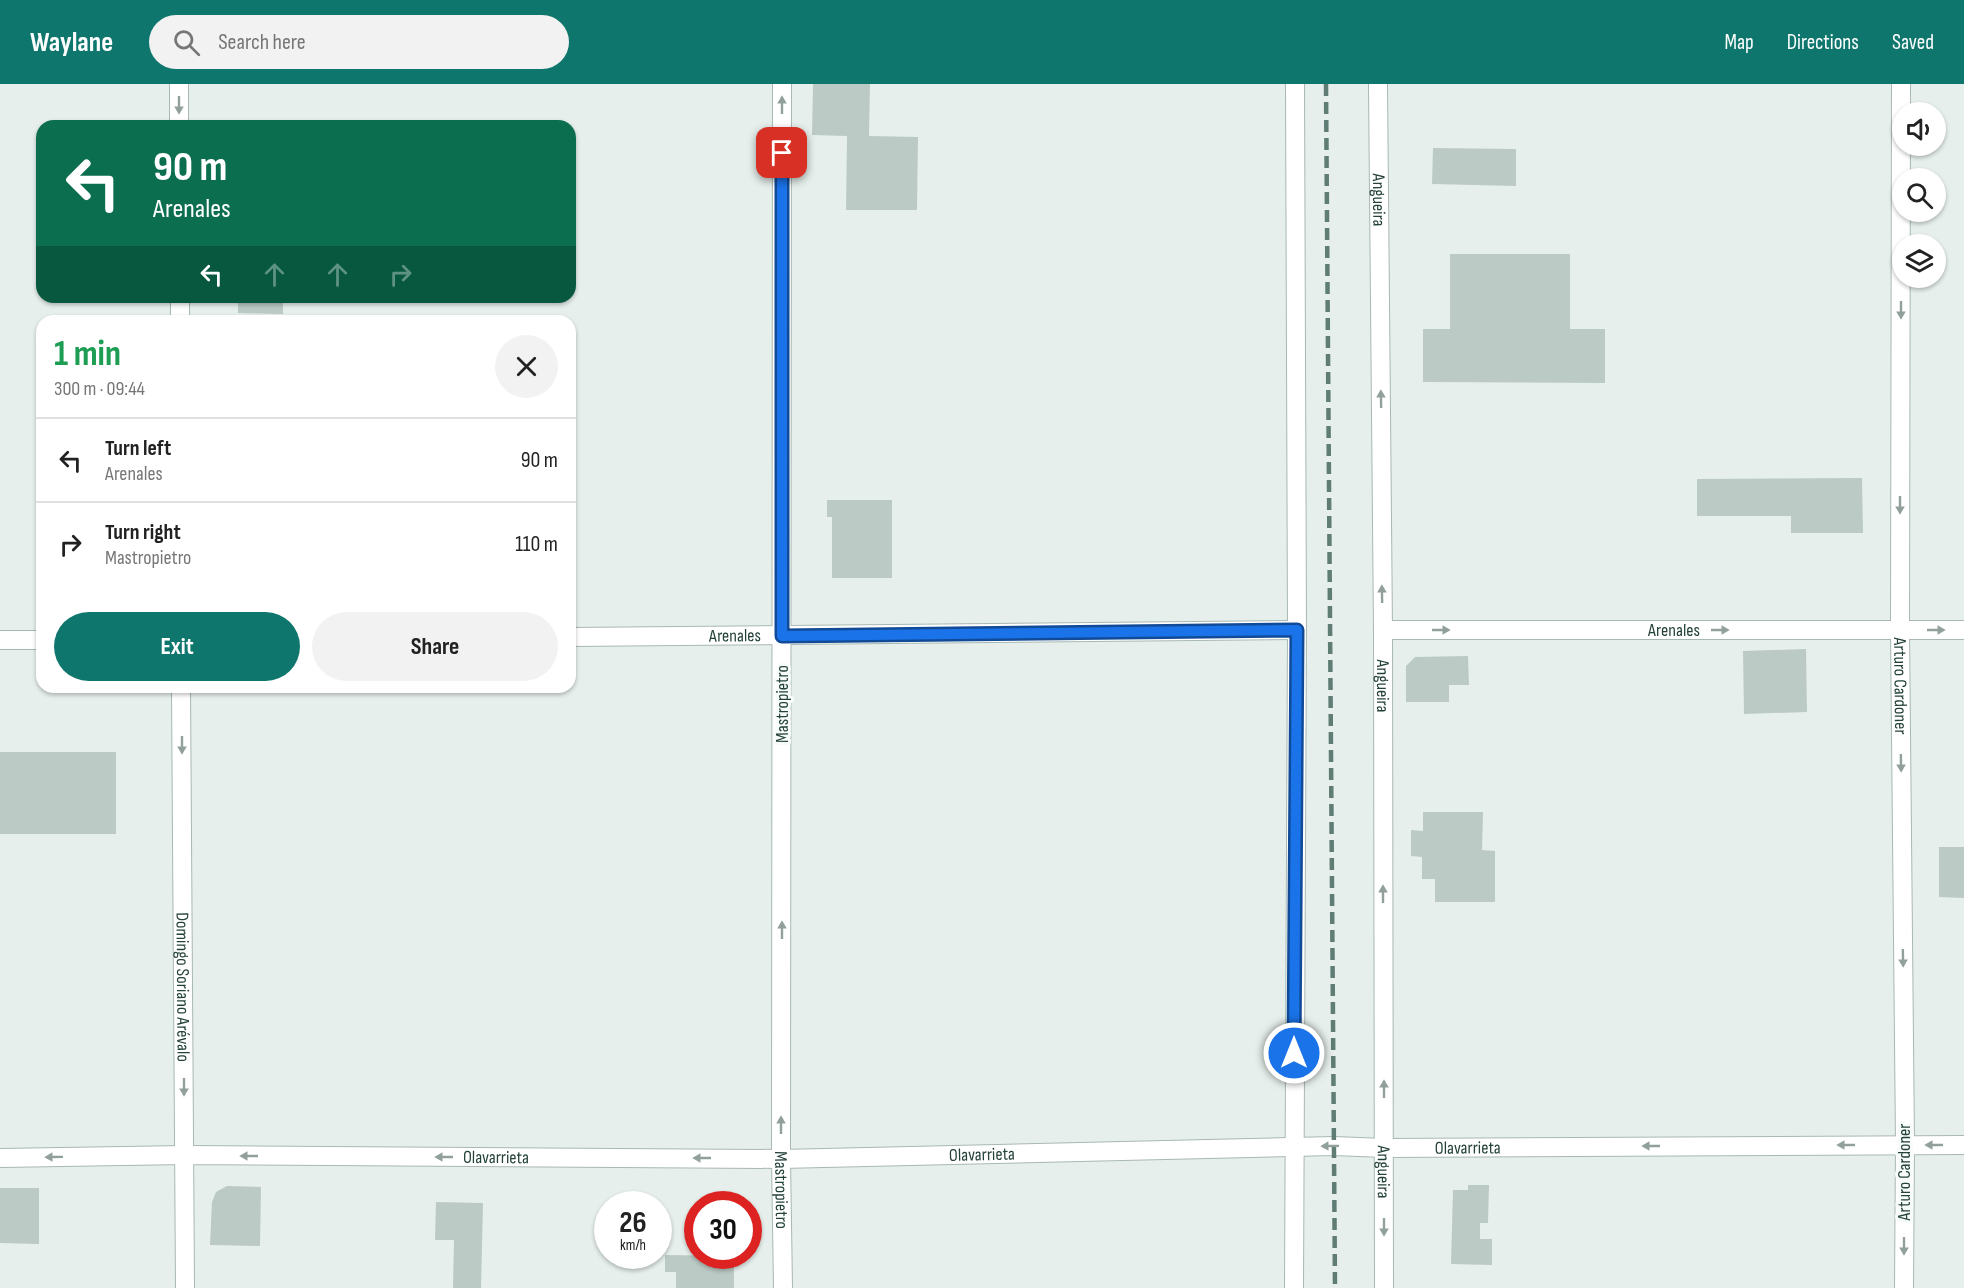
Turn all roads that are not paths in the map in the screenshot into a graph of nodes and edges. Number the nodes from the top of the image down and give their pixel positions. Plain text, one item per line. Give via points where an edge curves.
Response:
1 (179, 84) edge
2 (782, 84) edge
3 (1295, 84) edge
4 (1378, 84) edge
5 (1901, 84) edge
6 (179, 120) edge
7 (1297, 630) junction
8 (1383, 630) junction
9 (1900, 630) junction
10 (1964, 630) edge
11 (782, 636) junction
12 (576, 637) edge
13 (0, 640) edge
14 (36, 640) edge
15 (182, 693) edge
16 (1905, 1145) junction
17 (1964, 1145) edge
18 (1294, 1147) junction
19 (1384, 1148) junction
20 (184, 1155) junction
21 (0, 1158) edge
22 (781, 1159) junction
23 (185, 1288) edge
24 (783, 1288) edge
25 (1294, 1288) edge
26 (1384, 1288) edge
27 (1904, 1288) edge

1 -> 6 street
11 -> 2 street, Mastropietro
3 - 7 street
8 -> 4 street, Angueira
5 -> 9 street, Arturo Cardoner
7 - 11 street, Arenales
7 - 18 street
8 -> 9 street, Arenales
19 -> 8 street, Angueira
9 -> 10 street, Arenales
9 -> 16 street, Arturo Cardoner
11 - 12 street, Arenales
22 -> 11 street, Mastropietro
13 - 14 street
15 -> 20 street, Domingo Soriano Arévalo
17 -> 16 street, Olavarrieta
16 -> 19 street, Olavarrieta
16 -> 27 street, Arturo Cardoner
19 -> 18 street, Olavarrieta
18 - 22 street, Olavarrieta
18 - 25 street
19 -> 26 street, Angueira
20 -> 21 street, Olavarrieta
22 -> 20 street, Olavarrieta
20 - 23 street, Domingo Soriano Arévalo
22 - 24 street, Mastropietro

